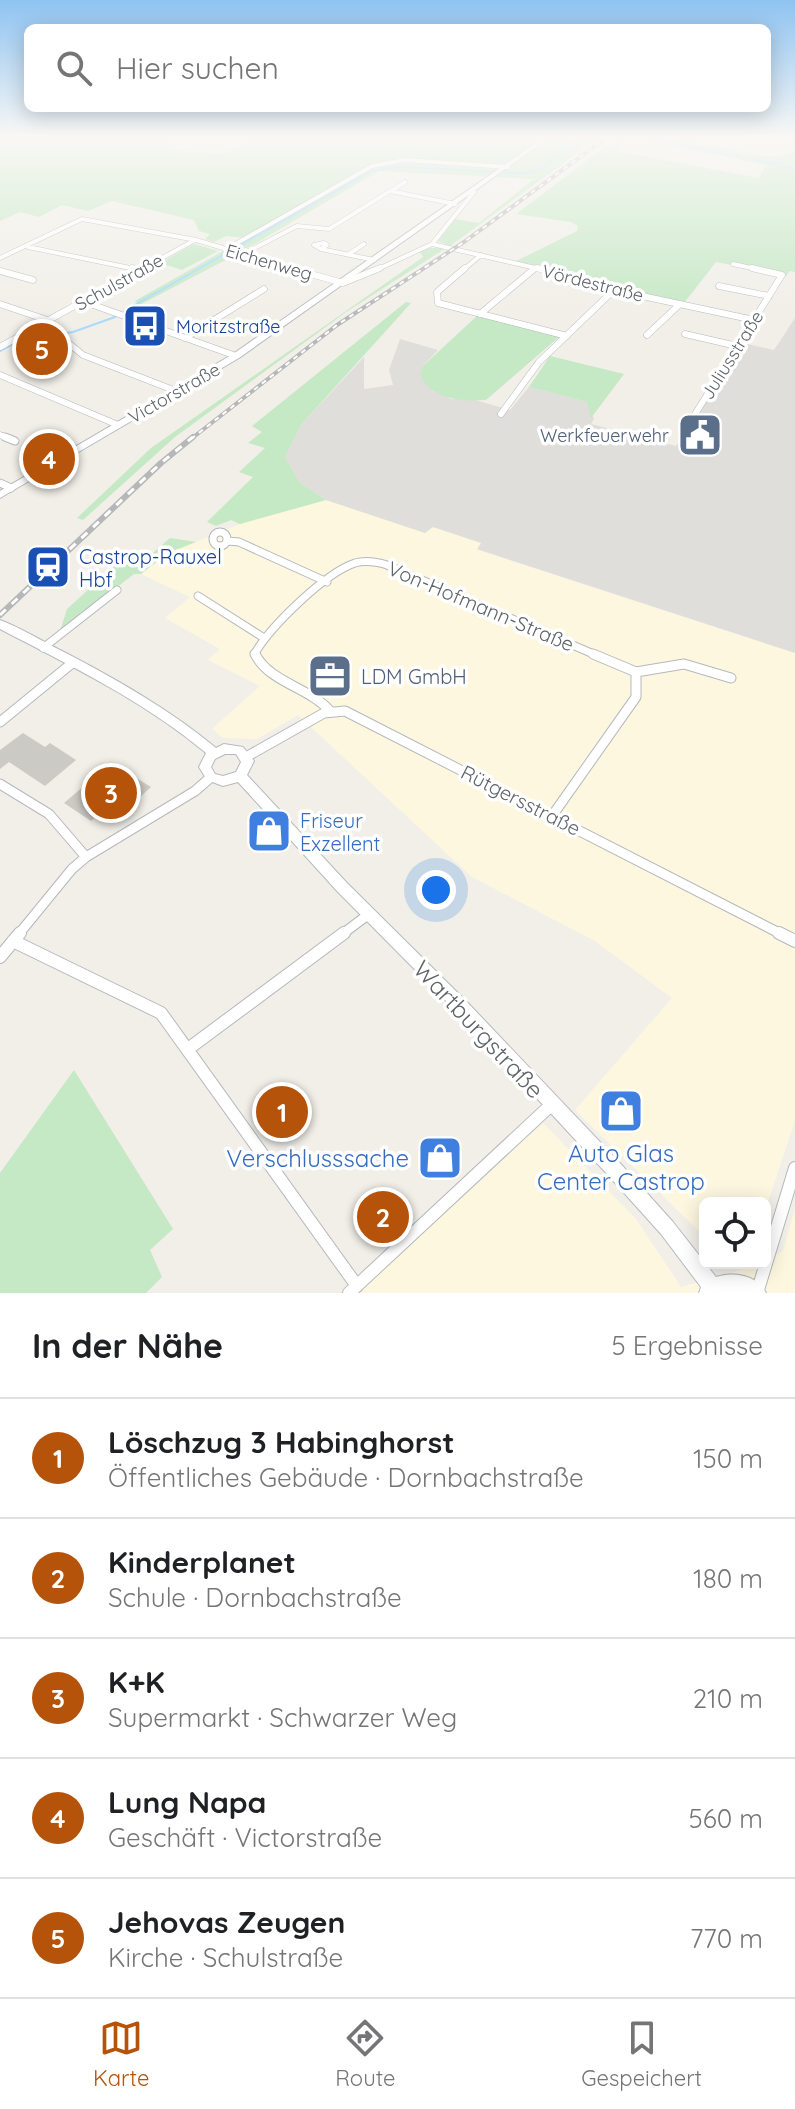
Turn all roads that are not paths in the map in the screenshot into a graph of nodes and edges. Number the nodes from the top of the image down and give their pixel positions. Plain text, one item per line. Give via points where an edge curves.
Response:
1 (315, 198) edge
2 (378, 198) edge
3 (422, 198) edge
4 (466, 198) edge
5 (456, 206) junction
6 (196, 240) junction
7 (364, 244) dead end
8 (432, 244) junction
9 (26, 246) junction
10 (321, 249) dead end
11 (225, 250) junction
12 (349, 254) junction
13 (241, 255) junction
14 (481, 255) junction
15 (0, 258) edge
16 (374, 260) junction
17 (733, 264) dead end
18 (534, 269) junction
19 (141, 270) junction
20 (0, 271) edge
21 (33, 280) dead end
22 (343, 283) junction
23 (719, 286) dead end
24 (264, 289) dead end
25 (614, 290) junction
26 (769, 296) junction
27 (85, 302) junction
28 (0, 304) edge
29 (680, 304) junction
30 (480, 314) junction
31 (754, 320) junction
32 (50, 321) junction
33 (685, 334) dead end
34 (647, 335) dead end
35 (567, 336) junction
36 (185, 338) junction
37 (67, 342) dead end
38 (737, 346) junction
39 (0, 347) edge
40 (236, 356) junction
41 (0, 375) edge
42 (176, 391) junction
43 (501, 414) dead end
44 (118, 425) junction
45 (0, 435) edge
46 (682, 435) dead end
47 (15, 441) dead end
48 (0, 483) edge
49 (11, 488) junction
50 (0, 495) edge
51 (208, 539) dead end
52 (327, 582) junction
53 (117, 590) dead end
54 (198, 596) dead end
55 (0, 624) edge
56 (264, 638) junction
57 (43, 648) junction
58 (71, 664) junction
59 (636, 672) junction
60 (731, 678) dead end
61 (330, 711) junction
62 (0, 722) edge
63 (214, 753) junction
64 (246, 757) junction
65 (240, 776) junction
66 (211, 777) junction
67 (0, 784) edge
68 (552, 816) junction
69 (86, 857) junction
70 (369, 914) junction
71 (13, 941) junction
72 (795, 941) edge
73 (0, 957) edge
74 (188, 1049) junction
75 (551, 1105) junction
76 (795, 1168) edge
77 (353, 1290) edge
78 (710, 1290) edge
79 (757, 1293) edge

1 - 11 street
2 - 13 street via 329,229 297,226
3 - 5 street
4 - 5 street, Victorstraße
5 - 8 street, Victorstraße
5 - 16 street, Victorstraße
6 - 9 street, Eichenweg via 82,219
6 - 11 street, Eichenweg
6 - 19 street, Schulstraße
7 - 12 street
8 - 14 street, Vördestraße
8 - 22 street, Victorstraße
9 - 15 street, Eichenweg
9 - 19 street
10 - 12 street
11 - 13 street, Eichenweg
12 - 16 street
13 - 22 street, Eichenweg
14 - 18 street, Vördestraße
14 - 30 street via 435,296 438,303
16 - 22 street, Victorstraße
17 - 26 street, Juliusstraße via 782,275
18 - 25 street, Vördestraße
18 - 30 street
19 - 27 street, Schulstraße
20 - 21 street
22 - 40 street, Victorstraße
23 - 26 street
24 - 36 street
25 - 29 street, Vördestraße
25 - 35 street
26 - 31 street, Juliusstraße
27 - 32 street, Schulstraße
27 - 36 street
28 - 32 street
29 - 31 street, Vördestraße
29 - 34 street
30 - 35 street
31 - 38 street, Juliusstraße
32 - 39 street, Schulstraße
33 - 38 street
35 - 43 street via 539,362
36 - 40 street
37 - 42 street via 83,355
38 - 46 street, Juliusstraße
40 - 42 street, Victorstraße
41 - 44 street
42 - 44 street, Victorstraße
44 - 49 street, Victorstraße
45 - 47 street
48 - 49 street
49 - 50 street, Victorstraße
51 - 52 street via 217,545 239,542
52 - 56 street, Von-Hofmann-Straße
52 - 59 street, Von-Hofmann-Straße via 350,566 382,563
53 - 57 street
54 - 56 street
55 - 57 street
56 - 61 street via 255,653 261,666
57 - 58 street
58 - 62 street
58 - 63 street via 170,719
59 - 60 street via 687,663
59 - 68 street via 636,697
61 - 64 street
61 - 68 street, Rütgersstraße via 345,711
63 - 64 street via 232,749
63 - 66 street via 206,763
64 - 65 street
65 - 66 street via 223,781
65 - 70 street, Wartburgstraße
66 - 69 street
67 - 69 street via 40,804
68 - 72 street, Rütgersstraße
69 - 71 street
70 - 74 street
70 - 75 street, Wartburgstraße
71 - 73 street
71 - 74 street via 149,1005
74 - 77 street
75 - 77 street
75 - 78 street, Wartburgstraße via 667,1228
76 - 79 street
78 - 79 street via 734,1282

